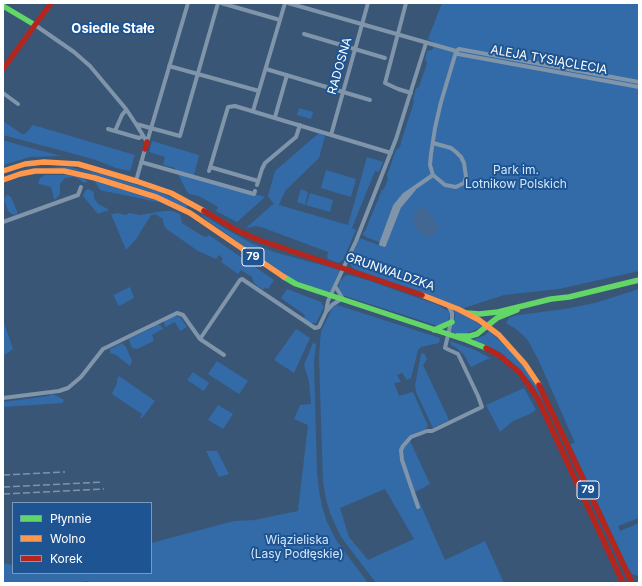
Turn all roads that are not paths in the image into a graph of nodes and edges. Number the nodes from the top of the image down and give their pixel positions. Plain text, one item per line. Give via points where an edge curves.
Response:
1 (51, 3) edge
2 (188, 3) edge
3 (218, 3) edge
4 (221, 3) edge
5 (285, 3) edge
6 (288, 3) edge
7 (368, 3) edge
8 (406, 3) edge
9 (3, 6) edge
10 (280, 20) junction
11 (362, 24) junction
12 (35, 25) junction
13 (304, 34) dead end
14 (398, 35) junction
15 (426, 43) junction
16 (355, 49) junction
17 (456, 51) junction
18 (385, 58) dead end
19 (169, 66) junction
20 (3, 69) edge
21 (266, 69) junction
22 (197, 73) junction
23 (287, 76) junction
24 (639, 82) edge
25 (639, 87) edge
26 (259, 91) junction
27 (343, 92) junction
28 (3, 93) edge
29 (411, 93) junction
30 (370, 100) dead end
31 (18, 104) dead end
32 (126, 110) junction
33 (253, 111) junction
34 (275, 117) junction
35 (136, 124) junction
36 (300, 125) junction
37 (151, 128) junction
38 (108, 129) dead end
39 (115, 131) junction
40 (331, 134) junction
41 (143, 136) junction
42 (147, 142) junction
43 (433, 142) junction
44 (145, 150) joint
45 (391, 152) junction
46 (141, 162) junction
47 (3, 171) edge
48 (209, 171) junction
49 (433, 175) junction
50 (3, 180) edge
51 (136, 181) junction
52 (206, 181) junction
53 (81, 187) dead end
54 (255, 191) dead end
55 (3, 222) edge
56 (382, 244) dead end
57 (344, 268) junction
58 (354, 272) junction
59 (340, 277) junction
60 (639, 280) edge
61 (335, 286) junction
62 (330, 296) junction
63 (569, 297) junction
64 (342, 300) junction
65 (447, 304) junction
66 (326, 312) junction
67 (466, 313) junction
68 (452, 322) junction
69 (488, 326) junction
70 (434, 330) junction
71 (448, 334) junction
72 (200, 339) junction
73 (224, 356) dead end
74 (3, 398) edge
75 (418, 507) dead end
76 (623, 583) edge
77 (632, 583) edge

1 - 12 main road
2 - 19 street
3 - 22 street
4 - 10 street
5 - 10 street
6 - 11 street, ALEJA TYSIĄCLECIA
7 - 11 street, RADOSNA
8 - 14 street
9 - 12 main road
10 - 21 street
11 - 14 street, ALEJA TYSIĄCLECIA
11 - 16 street, RADOSNA
12 - 20 main road
12 - 32 street via 90,66
13 - 16 street
14 - 15 street, ALEJA TYSIĄCLECIA
14 - 29 street via 386,83
15 - 17 street, ALEJA TYSIĄCLECIA
15 - 29 street
16 - 18 street
16 - 27 street, RADOSNA
17 - 24 street, ALEJA TYSIĄCLECIA via 459,49
17 - 25 street, ALEJA TYSIĄCLECIA via 458,54
17 - 43 street via 441,102
19 - 22 street
19 - 37 street
21 - 23 street
21 - 26 street
22 - 26 street
22 - 37 street via 180,136
23 - 27 street
23 - 34 street
26 - 33 street
27 - 30 street
27 - 40 street, RADOSNA
28 - 31 street
29 - 45 street
32 - 35 street
32 - 39 street
33 - 34 street
33 - 48 street via 235,106 228,107
34 - 36 street
35 - 37 street
35 - 41 street
36 - 40 street
36 - 48 street via 296,137 265,163 257,183
37 - 42 street
38 - 39 street
39 - 41 street via 139,138
40 - 45 street
41 - 42 street
42 - 44 main road
43 - 49 street via 430,165
43 - 49 street via 456,152 464,163 466,177 464,183 456,187 445,185
44 - 46 street
45 - 57 street
46 - 51 street
46 - 52 street
47 - 51 main road, GRUNWALDZKA / 79 via 25,164 57,162 83,166
48 - 52 street
49 - 56 street via 404,195 395,206
50 - 62 main road, 79 via 34,171 60,171 95,178 156,197 190,213 284,278
51 - 57 main road, GRUNWALDZKA / 79 via 186,200 253,237
52 - 54 street via 254,194
53 - 55 street via 78,195
57 - 58 main road, GRUNWALDZKA / 79
57 - 59 street
58 - 59 street
58 - 65 main road, GRUNWALDZKA / 79
59 - 61 street
60 - 63 main road
61 - 62 street
61 - 64 street
62 - 64 main road, 79
62 - 66 street
63 - 67 main road via 493,313
63 - 69 main road via 514,311 497,318
64 - 66 street
64 - 70 main road, 79
65 - 67 main road, GRUNWALDZKA / 79
65 - 68 street via 452,313
66 - 72 street via 319,327 316,328 242,279
67 - 69 main road, GRUNWALDZKA / 79
68 - 70 main road
68 - 71 street
69 - 71 main road via 470,336
69 - 77 main road, GRUNWALDZKA / 79 via 515,351 539,385
70 - 71 main road, 79
71 - 75 street via 445,348 458,354 482,407 411,438 403,446 402,460
71 - 76 main road, 79 via 500,356 520,373 530,386
72 - 73 street
72 - 74 street via 183,315 174,314 103,348 81,377 68,388

